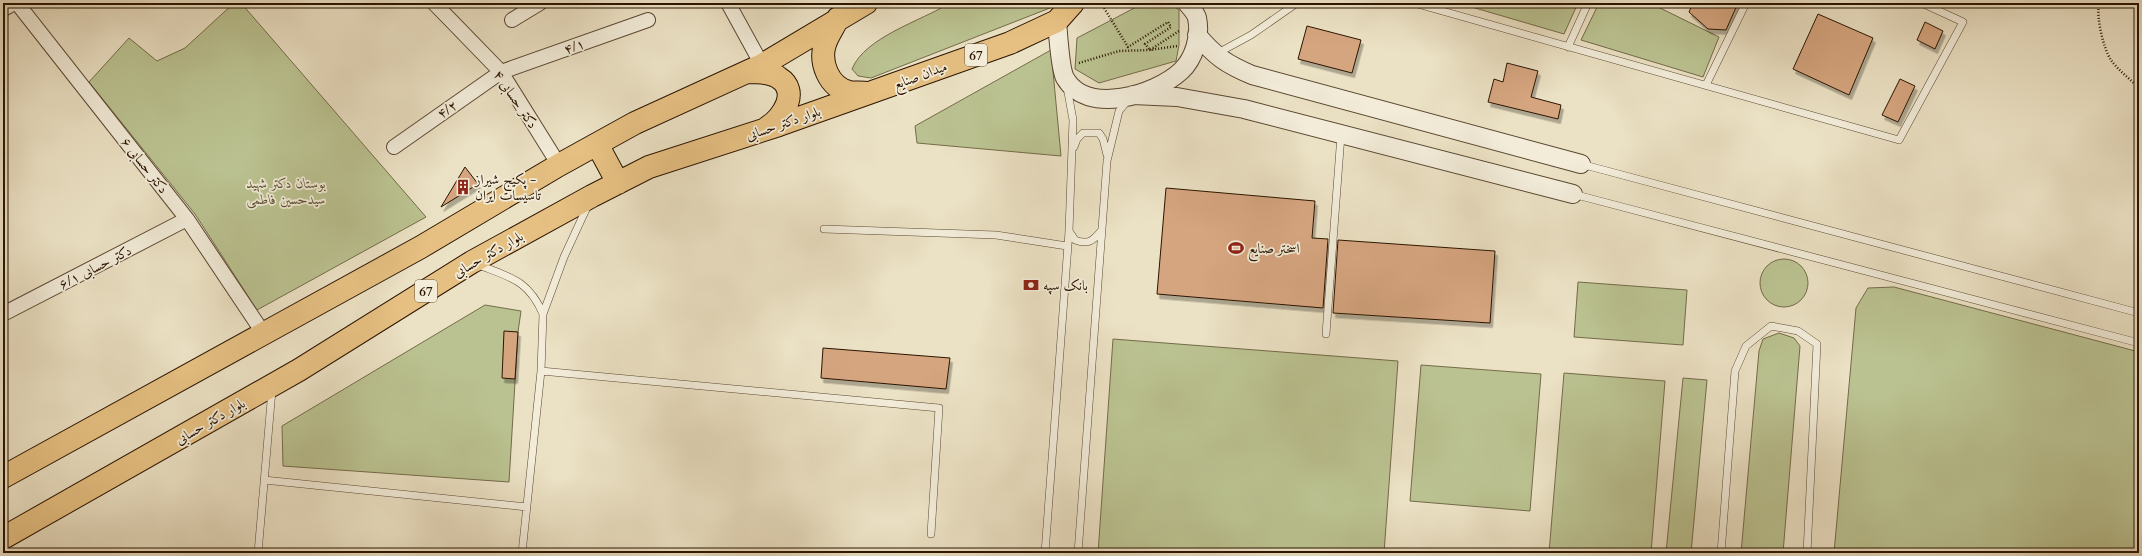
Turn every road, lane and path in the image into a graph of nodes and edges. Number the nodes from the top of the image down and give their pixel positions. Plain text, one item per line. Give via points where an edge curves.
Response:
1 (434, 3) edge
2 (540, 3) edge
3 (728, 3) edge
4 (866, 3) edge
5 (1073, 3) edge
6 (1101, 3) edge
7 (1187, 3) edge
8 (1298, 3) edge
9 (1414, 3) edge
10 (1588, 3) edge
11 (1746, 3) edge
12 (1922, 3) edge
13 (2099, 3) edge
14 (10, 6) edge
15 (838, 18) junction
16 (512, 20) dead end
17 (648, 20) dead end
18 (1057, 21) junction
19 (1179, 31) dead end
20 (1197, 35) junction
21 (1180, 45) dead end
22 (1568, 47) junction
23 (1150, 50) junction
24 (1214, 55) junction
25 (755, 68) junction
26 (501, 72) junction
27 (1064, 73) junction
28 (1706, 86) junction
29 (2139, 88) edge
30 (871, 93) junction
31 (1133, 95) junction
32 (762, 131) junction
33 (1341, 134) junction
34 (597, 144) junction
35 (394, 147) dead end
36 (1072, 157) junction
37 (1108, 157) junction
38 (1581, 164) joint
39 (559, 165) junction
40 (618, 183) junction
41 (1573, 194) joint
42 (592, 196) junction
43 (187, 219) junction
44 (824, 229) dead end
45 (1069, 231) junction
46 (1102, 231) junction
47 (1067, 246) junction
48 (472, 262) junction
49 (2139, 313) edge
50 (3, 314) edge
51 (543, 314) junction
52 (264, 334) junction
53 (1326, 334) dead end
54 (2139, 343) edge
55 (541, 370) junction
56 (273, 385) junction
57 (3, 477) edge
58 (264, 480) junction
59 (527, 507) junction
60 (931, 534) dead end
61 (3, 538) edge
62 (1808, 552) edge
63 (258, 553) edge
64 (522, 553) edge
65 (1045, 553) edge
66 (1078, 553) edge
67 (1721, 553) edge

1 - 26 street, دکتر حسابی ۴
2 - 16 street
3 - 25 street
4 - 15 main road
5 - 18 main road, میدان صنایع / 67
6 - 23 path via 1128,47 1168,22 1171,27 1145,44
7 - 20 street via 1197,17
8 - 24 lane via 1251,35
9 - 22 lane
10 - 22 lane
11 - 28 lane
12 - 28 lane via 1963,22 1899,140
13 - 29 path via 2097,10 2102,37 2110,59
14 - 43 street, ۶ دکتر حسابی
15 - 25 main road
15 - 30 main road via 825,45 825,68 841,89
17 - 26 street, ۴/۱
18 - 27 street
18 - 30 main road, میدان صنایع / 67 via 1010,42
19 - 23 path
20 - 24 street
20 - 31 street via 1197,45 1182,70 1157,87
21 - 23 path
22 - 28 lane
23 - 27 path via 1119,51
24 - 38 street via 1232,67 1280,84
25 - 32 main road via 784,81 788,89 789,100 785,112
25 - 34 main road via 635,123
26 - 35 street, ۴/۲
26 - 39 street, دکتر حسابی ۴
27 - 31 street via 1078,93 1102,100
27 - 36 lane via 1073,120
30 - 32 main road, بلوار دکتر حسابی / 67
31 - 33 street via 1177,97 1244,109
31 - 37 lane via 1119,111
32 - 40 main road, بلوار دکتر حسابی / 67 via 650,167
33 - 41 street
33 - 53 lane
34 - 39 main road
34 - 40 main road
36 - 37 lane via 1077,139 1082,133 1091,131 1098,132 1104,139
36 - 45 lane
37 - 46 lane
38 - 49 lane
39 - 52 main road via 421,247
40 - 42 main road, بلوار دکتر حسابی / 67
41 - 54 lane
42 - 48 main road, بلوار دکتر حسابی / 67
42 - 51 lane via 564,257
43 - 50 street, ۶/۱ دکتر حسابی
43 - 52 street, ۶ دکتر حسابی
44 - 47 lane via 996,235
45 - 46 lane via 1075,240 1088,243
45 - 47 lane
46 - 66 lane
47 - 65 lane
48 - 51 lane via 524,285 536,299
48 - 56 main road, بلوار دکتر حسابی / 67
51 - 55 lane
52 - 57 main road
55 - 59 lane
55 - 60 lane via 939,408
56 - 58 lane
56 - 61 main road, بلوار دکتر حسابی / 67
58 - 59 lane
58 - 63 lane
59 - 64 lane
62 - 67 lane via 1817,344 1798,331 1771,326 1746,346 1735,371

